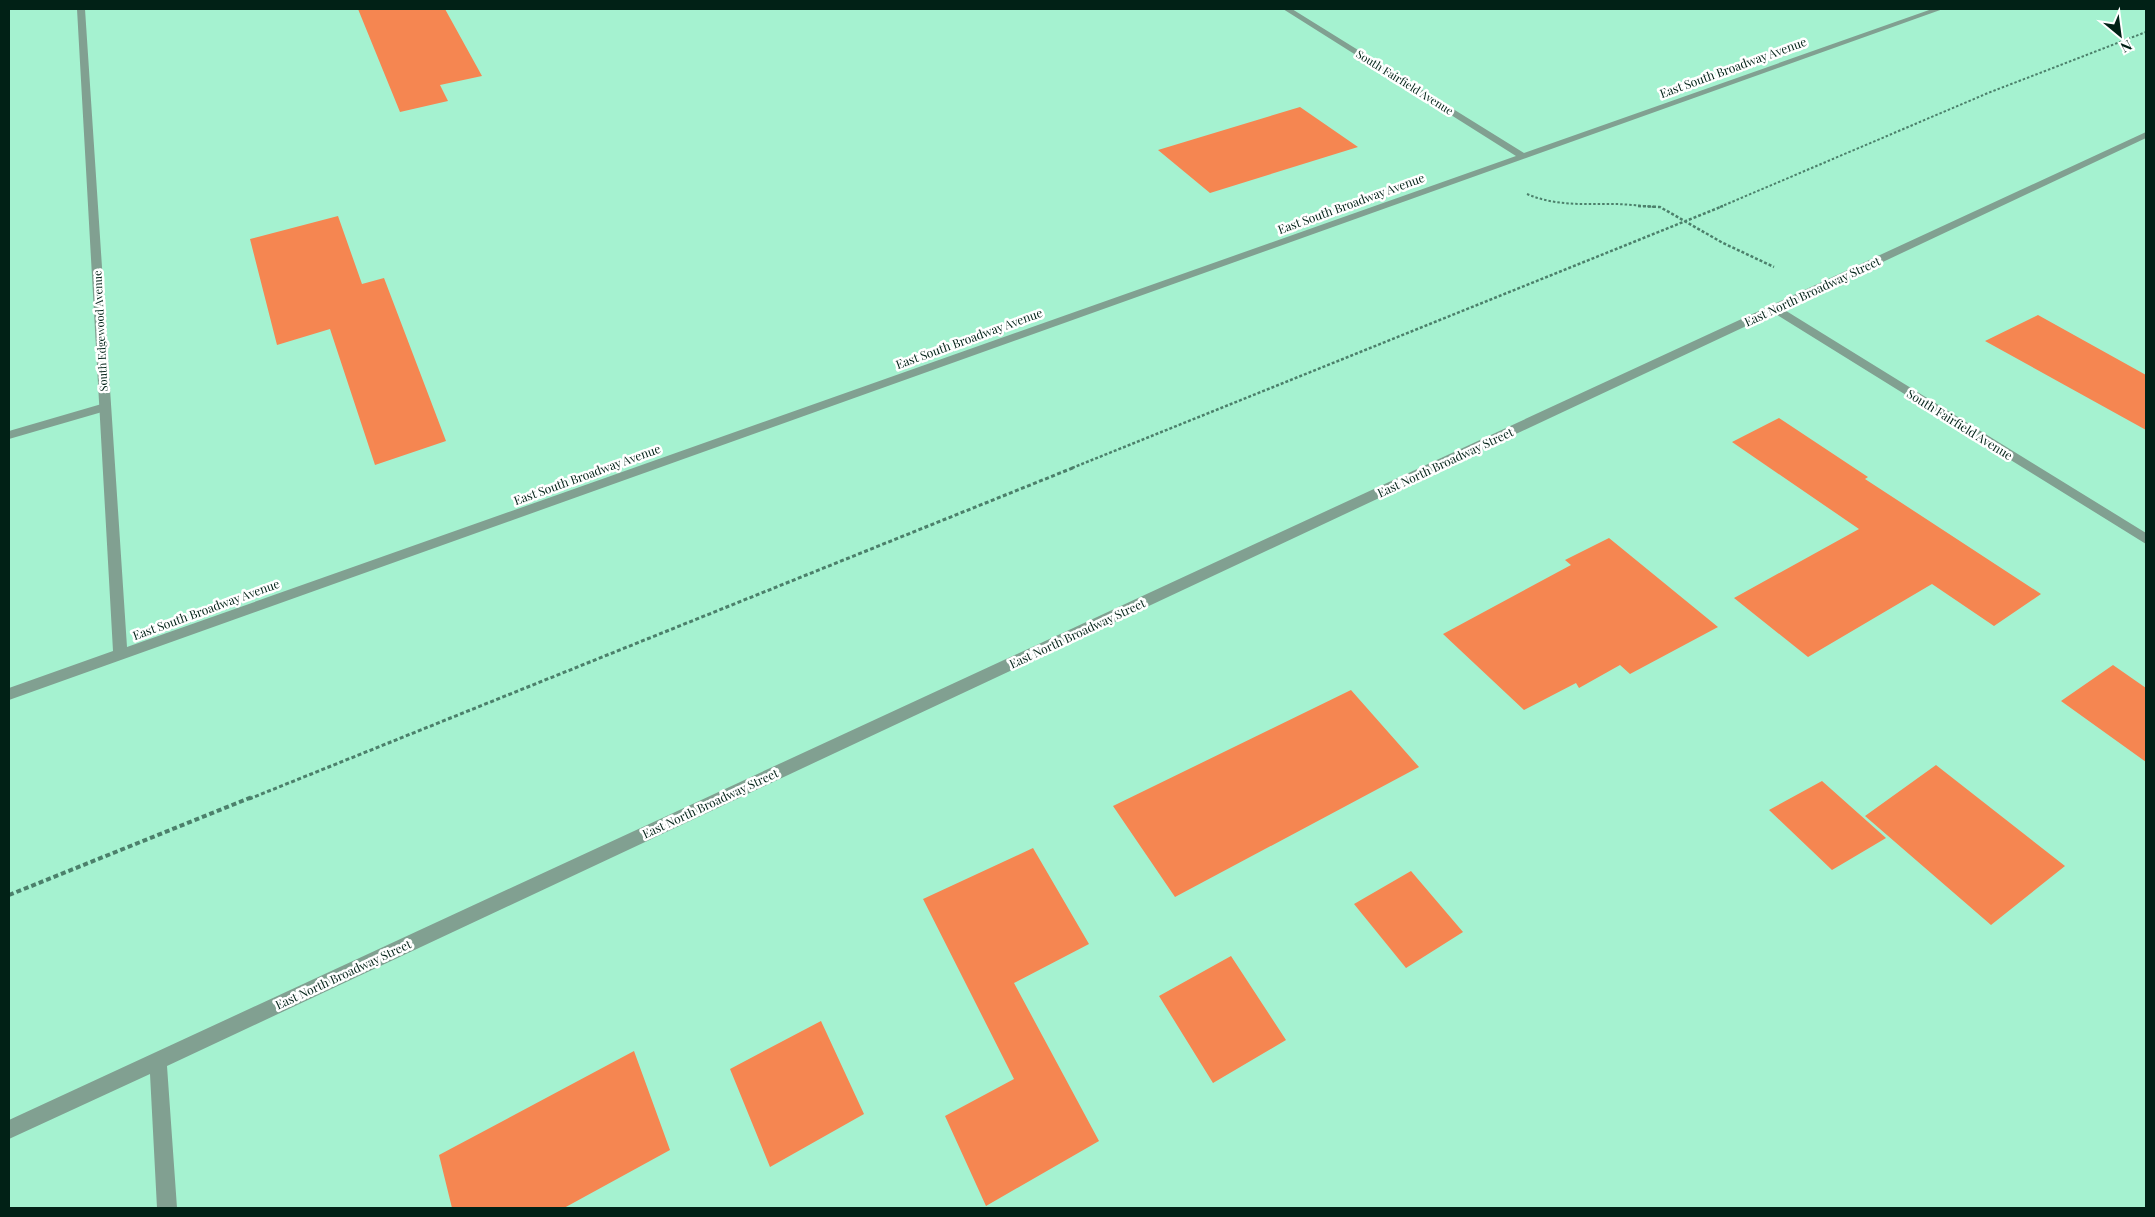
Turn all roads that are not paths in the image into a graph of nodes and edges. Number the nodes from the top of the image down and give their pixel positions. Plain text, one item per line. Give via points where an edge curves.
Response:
1 (81, 9) edge
2 (1287, 9) edge
3 (1939, 9) edge
4 (2146, 135) edge
5 (1524, 156) junction
6 (1774, 308) junction
7 (105, 407) junction
8 (9, 435) edge
9 (2146, 539) edge
10 (120, 654) junction
11 (9, 694) edge
12 (158, 1061) junction
13 (9, 1130) edge
14 (168, 1208) edge

1 - 7 street, South Edgewood Avenue
2 - 5 street, South Fairfield Avenue
3 - 5 street, East South Broadway Avenue
4 - 6 street, East North Broadway Street
5 - 10 street, East South Broadway Avenue
6 - 9 street, South Fairfield Avenue
6 - 12 street, East North Broadway Street
7 - 8 street
7 - 10 street, South Edgewood Avenue
10 - 11 street, East South Broadway Avenue
12 - 13 street, East North Broadway Street
12 - 14 street

